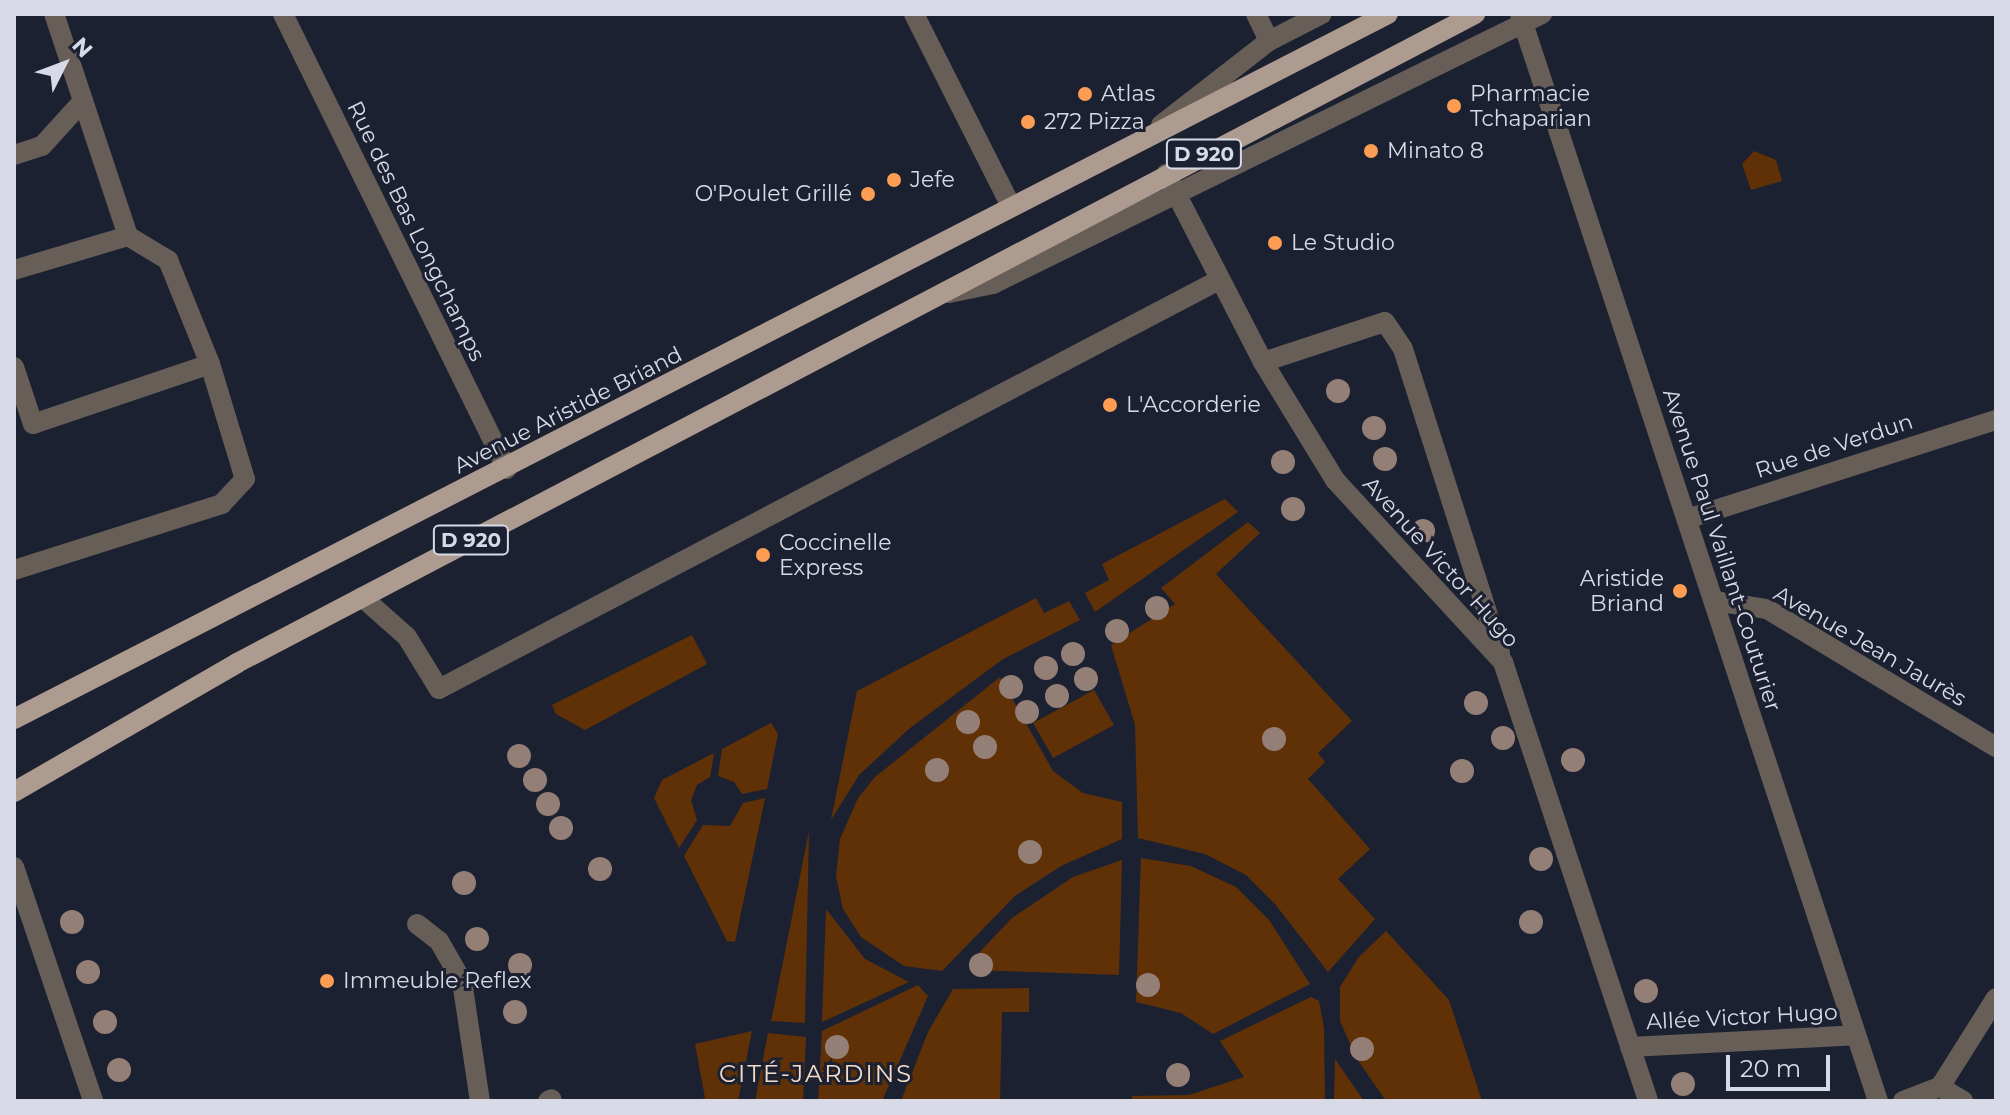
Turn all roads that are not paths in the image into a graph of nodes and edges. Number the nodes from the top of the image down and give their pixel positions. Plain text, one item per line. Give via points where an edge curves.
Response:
1 (54, 14) edge
2 (283, 14) edge
3 (914, 14) edge
4 (1256, 14) edge
5 (1322, 14) edge
6 (1388, 14) edge
7 (1475, 14) edge
8 (1542, 14) edge
9 (1521, 20) edge
10 (1269, 41) junction
11 (83, 101) junction
12 (1142, 139) junction
13 (14, 155) edge
14 (1166, 174) junction
15 (1176, 196) junction
16 (1011, 206) junction
17 (128, 236) junction
18 (14, 270) edge
19 (1219, 280) junction
20 (933, 297) junction
21 (1263, 362) junction
22 (210, 364) junction
23 (14, 367) edge
24 (1996, 420) edge
25 (507, 469) junction
26 (1687, 519) junction
27 (14, 570) edge
28 (362, 597) junction
29 (1714, 601) junction
30 (1503, 662) junction
31 (14, 719) edge
32 (1996, 747) edge
33 (14, 792) edge
34 (14, 867) edge
35 (417, 924) dead end
36 (1996, 998) edge
37 (1856, 1035) junction
38 (1630, 1047) junction
39 (1940, 1087) junction
40 (93, 1101) edge
41 (480, 1101) edge
42 (1648, 1101) edge
43 (1878, 1101) edge
44 (1903, 1101) edge
45 (1963, 1101) edge

1 - 11 street
2 - 25 street, Rue des Bas Longchamps
3 - 16 street
4 - 10 street
5 - 10 street, Avenue Aristide Briand
6 - 12 main road, Avenue Aristide Briand / D 920
7 - 14 main road, D 920
8 - 9 street
9 - 15 street
9 - 26 street, Avenue Paul Vaillant-Couturier
10 - 12 street, Avenue Aristide Briand
11 - 13 street via 42,146
11 - 17 street
12 - 16 main road, Avenue Aristide Briand / D 920
14 - 15 street, Avenue Victor Hugo
14 - 20 main road, D 920
15 - 19 street, Avenue Victor Hugo
15 - 20 street via 993,284
16 - 25 main road, Avenue Aristide Briand / D 920
17 - 18 street
17 - 22 street via 168,260
19 - 21 street, Avenue Victor Hugo
19 - 28 street via 439,689 407,637
20 - 28 main road, D 920
21 - 30 street, Avenue Victor Hugo via 1335,480
21 - 30 street via 1385,322 1403,349
22 - 23 street via 33,424
22 - 27 street via 245,468 241,489 222,504
24 - 26 street, Rue de Verdun
25 - 31 main road, Avenue Aristide Briand / D 920 via 286,582 199,620
26 - 29 street, Avenue Paul Vaillant-Couturier
28 - 33 main road, D 920
29 - 32 street, Avenue Jean Jaurès via 1767,609
29 - 37 street, Avenue Paul Vaillant-Couturier
30 - 38 street, Avenue Victor Hugo
34 - 40 street
35 - 41 street via 439,941 462,981
36 - 39 street
37 - 38 street, Allée Victor Hugo
37 - 43 street, Avenue Paul Vaillant-Couturier
38 - 42 street, Avenue Victor Hugo
39 - 44 street
39 - 45 street

